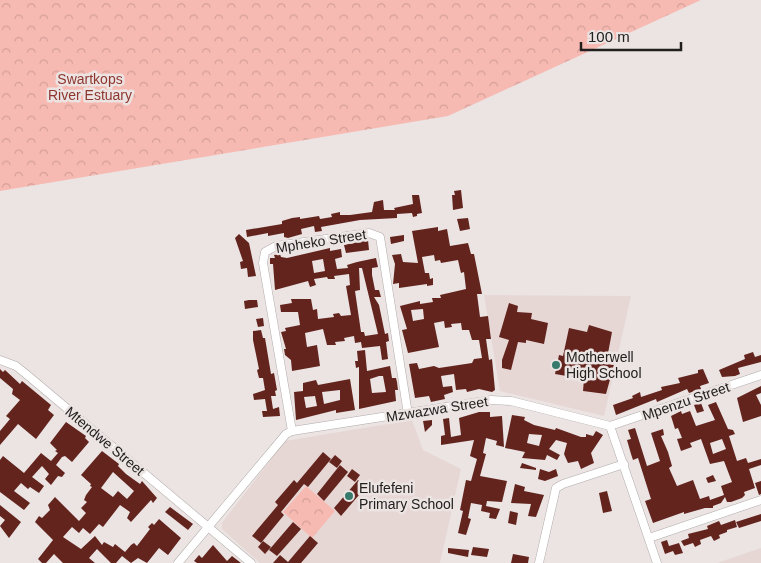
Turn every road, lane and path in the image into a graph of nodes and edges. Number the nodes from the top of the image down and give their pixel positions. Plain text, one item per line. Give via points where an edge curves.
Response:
1 (0, 360) edge
2 (761, 375) edge
3 (408, 414) junction
4 (610, 426) junction
5 (292, 431) junction
6 (624, 464) junction
7 (761, 500) edge
8 (208, 527) junction
9 (649, 538) junction
10 (178, 563) edge
11 (250, 563) edge
12 (539, 563) edge
13 (657, 563) edge

1 - 8 street, Mtendwe Street via 21,370
2 - 4 street, Mpenzu Street
3 - 4 street, Mzwazwa Street via 502,400
3 - 5 street, Mzwazwa Street
3 - 5 street, Mpheko Street via 380,237 369,233 276,246 265,252 262,263
4 - 6 street
5 - 8 street via 286,434
6 - 9 street
6 - 12 street via 556,488
7 - 9 street
8 - 10 street
8 - 11 street, Mtendwe Street
9 - 13 street

